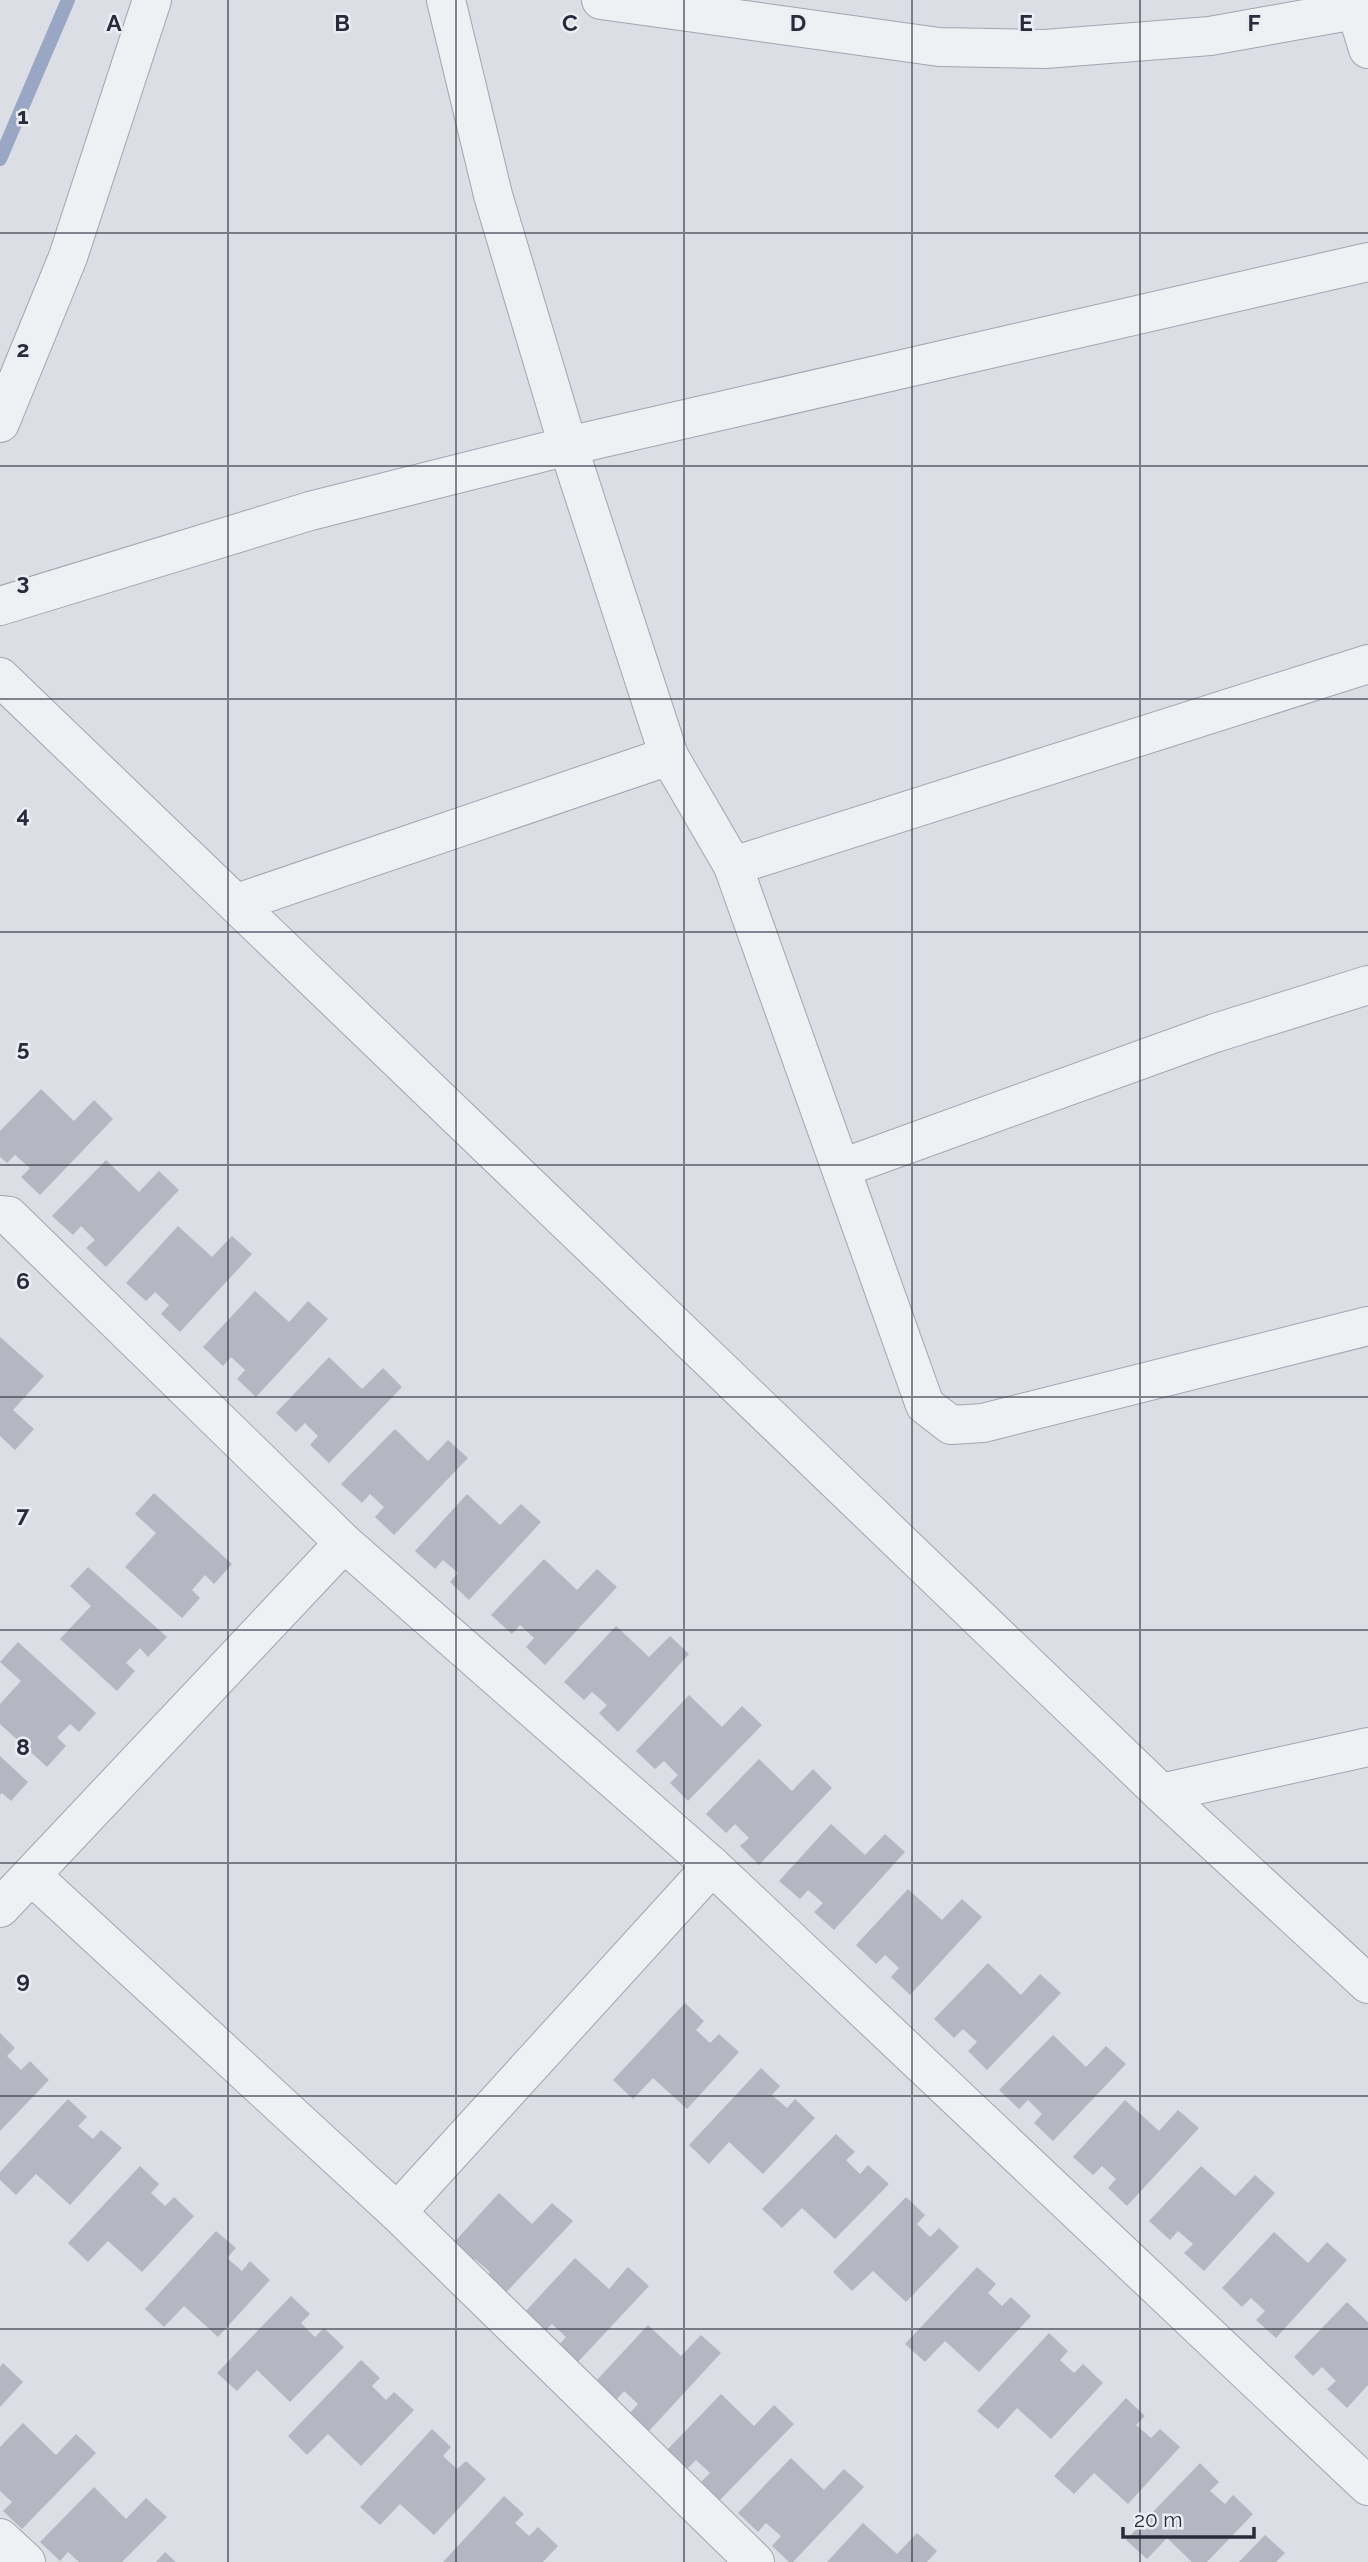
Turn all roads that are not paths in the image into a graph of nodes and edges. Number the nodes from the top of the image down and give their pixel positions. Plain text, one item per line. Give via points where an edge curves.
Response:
1 (152, 0) edge
2 (446, 0) edge
3 (601, 0) edge
4 (1354, 5) edge
5 (1368, 49) edge
6 (1368, 262) edge
7 (0, 423) edge
8 (568, 446) junction
9 (0, 606) edge
10 (1368, 664) edge
11 (0, 677) edge
12 (669, 756) junction
13 (733, 866) junction
14 (237, 903) junction
15 (1368, 985) edge
16 (842, 1168) junction
17 (0, 1214) edge
18 (1368, 1326) edge
19 (344, 1544) junction
20 (1368, 1747) edge
21 (1161, 1793) junction
22 (712, 1866) junction
23 (31, 1875) junction
24 (0, 1908) edge
25 (1368, 1984) edge
26 (397, 2212) junction
27 (1368, 2486) edge
28 (0, 2538) edge
29 (26, 2562) edge
30 (755, 2562) edge

1 - 7 street via 68,257
2 - 8 street via 493,195
3 - 4 street via 939,47 1045,48 1210,36
4 - 5 street
6 - 8 street
8 - 9 street via 310,511
8 - 12 street
10 - 13 street
11 - 14 street
12 - 13 street
12 - 14 street
13 - 16 street
14 - 21 street
15 - 16 street via 1215,1032
16 - 18 street via 925,1405 951,1425 983,1423
17 - 19 street via 9,1216
19 - 22 street
19 - 23 street
20 - 21 street
21 - 25 street
22 - 26 street
22 - 27 street
23 - 24 street
23 - 26 street
26 - 30 street
28 - 29 street

